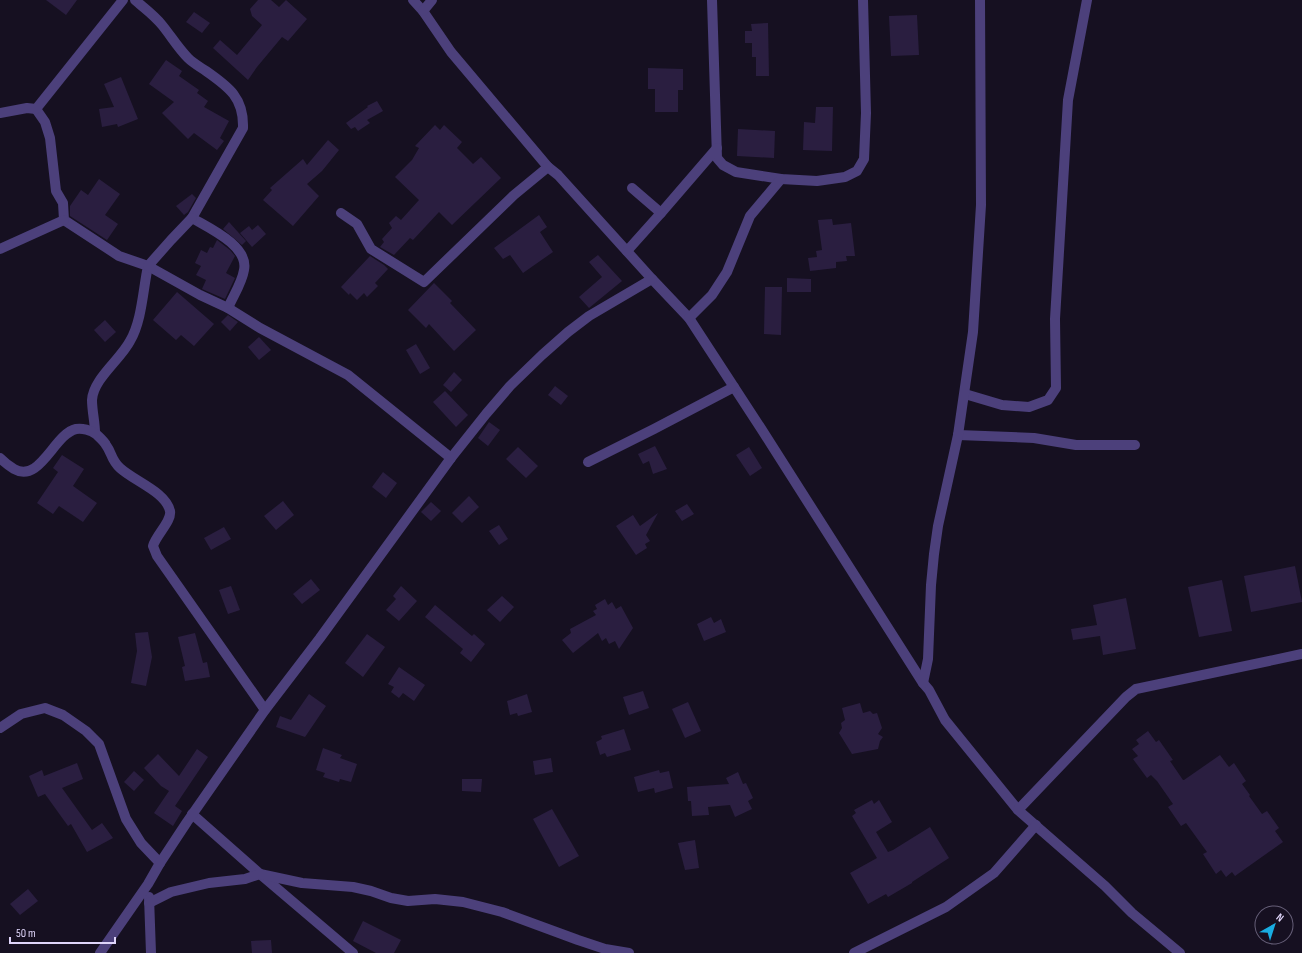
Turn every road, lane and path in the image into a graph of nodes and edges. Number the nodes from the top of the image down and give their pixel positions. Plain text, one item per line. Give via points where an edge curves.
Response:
1 (123, 0) edge
2 (135, 0) edge
3 (413, 0) edge
4 (432, 0) edge
5 (712, 0) edge
6 (863, 0) edge
7 (980, 0) edge
8 (1087, 0) edge
9 (423, 10) junction
10 (36, 109) junction
11 (0, 113) edge
12 (717, 148) junction
13 (548, 167) junction
14 (780, 179) junction
15 (632, 188) dead end
16 (661, 212) junction
17 (341, 213) dead end
18 (192, 218) junction
19 (64, 220) junction
20 (0, 249) edge
21 (627, 252) junction
22 (148, 266) junction
23 (652, 279) junction
24 (228, 308) junction
25 (688, 318) junction
26 (734, 387) junction
27 (965, 394) junction
28 (95, 433) junction
29 (958, 434) junction
30 (1135, 445) dead end
31 (451, 458) junction
32 (588, 462) dead end
33 (2, 463) edge
34 (1302, 654) edge
35 (924, 683) junction
36 (265, 710) junction
37 (0, 728) edge
38 (1018, 810) junction
39 (192, 814) junction
40 (1036, 826) junction
41 (160, 863) junction
42 (260, 874) junction
43 (148, 884) junction
44 (149, 903) junction
45 (100, 953) edge
46 (151, 953) edge
47 (353, 953) edge
48 (629, 953) edge
49 (854, 953) edge
50 (1180, 953) edge

1 - 10 street
2 - 18 street via 162,25 190,59 229,88 238,100 244,115 244,128
3 - 9 street
4 - 9 street
5 - 12 street
6 - 14 street via 866,113 864,159 857,171 845,177 817,181
7 - 27 street via 981,205 973,332
8 - 27 street via 1068,100 1055,319 1056,388 1048,400 1029,407 1002,405
9 - 13 street via 451,52
10 - 11 street
10 - 19 street via 45,122 50,138 56,191 62,203
12 - 14 street via 717,158 723,165 736,172
12 - 16 street
13 - 17 street via 514,195 424,282 370,249 357,224
13 - 21 street
14 - 25 street via 750,216 728,272 712,295
15 - 16 street
16 - 21 street
18 - 22 street
18 - 24 street via 224,238 243,256 244,270
19 - 20 street
19 - 22 street via 119,256
21 - 23 street
22 - 24 street
22 - 28 street via 140,314 131,341 94,388 92,399
23 - 25 street
23 - 31 street via 589,316 542,355 510,386
24 - 31 street via 348,375
25 - 26 street
26 - 32 street
26 - 35 street
27 - 29 street
28 - 33 street via 86,429 64,435 43,462 34,469 23,472
28 - 36 street via 106,445 119,468 155,491 164,500 170,511 169,518 154,540 153,546 157,556
29 - 30 street via 1034,438 1076,445
29 - 35 street via 934,554 928,659
31 - 36 street
34 - 38 street via 1136,688
35 - 38 street via 945,720
36 - 39 street
37 - 41 street via 21,714 45,708 63,715 86,731 99,744 126,819 141,844
38 - 40 street
39 - 41 street
39 - 42 street
40 - 49 street via 994,873 946,907
40 - 50 street
41 - 43 street
42 - 44 street via 171,892
42 - 47 street
42 - 48 street via 302,883 353,887 408,902 435,899 463,902 502,912 605,949
43 - 44 street
43 - 45 street
44 - 46 street

